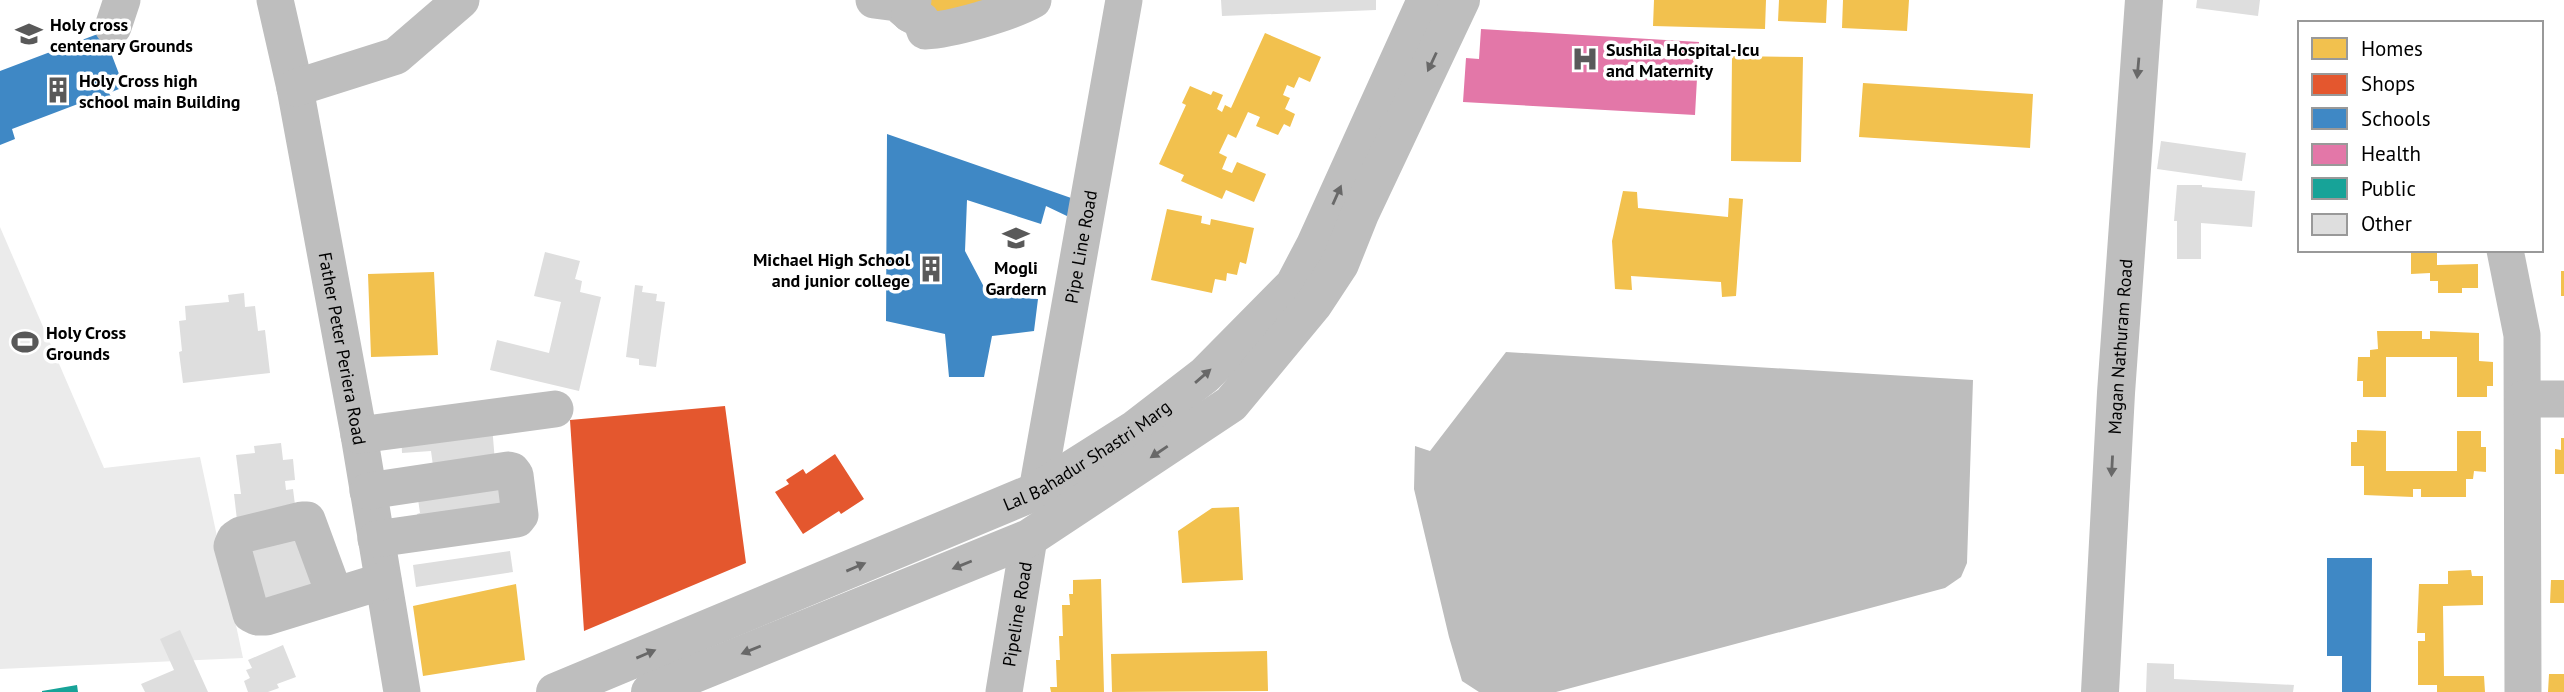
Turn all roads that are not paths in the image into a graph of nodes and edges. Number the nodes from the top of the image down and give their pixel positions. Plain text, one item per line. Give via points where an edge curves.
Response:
1 (461, 0) edge
2 (874, 0) edge
3 (1033, 0) edge
4 (1124, 0) edge
5 (1426, 0) edge
6 (1461, 0) edge
7 (2144, 0) edge
8 (271, 3) edge
9 (912, 7) edge
10 (295, 88) junction
11 (2505, 252) edge
12 (2523, 399) junction
13 (2564, 399) edge
14 (555, 409) dead end
15 (359, 435) junction
16 (368, 491) junction
17 (1037, 491) junction
18 (1029, 538) junction
19 (376, 539) junction
20 (383, 581) junction
21 (335, 596) dead end
22 (402, 692) edge
23 (555, 692) edge
24 (650, 692) edge
25 (1004, 692) edge
26 (2100, 692) edge
27 (2523, 692) edge

1 - 10 street via 396,56
2 - 9 street
3 - 9 street via 936,31 925,31
4 - 17 street, Pipe Line Road
17 -> 5 main road, Lal Bahadur Shastri Marg via 1135,429 1205,375 1294,285
6 -> 18 main road, Lal Bahadur Shastri Marg via 1340,264 1313,305 1231,404
7 -> 26 main road, Magan Nathuram Road via 2117,366
8 - 10 street, Father Peter Periera Road
10 - 15 street, Father Peter Periera Road
11 - 12 street via 2522,335
12 - 13 street
12 - 27 street
14 - 15 street
15 - 16 street, Father Peter Periera Road
16 - 19 street, Father Peter Periera Road
16 - 19 street via 508,470 515,474 517,519
23 -> 17 main road, Lal Bahadur Shastri Marg
18 -> 24 main road, Lal Bahadur Shastri Marg
18 - 25 street, Pipeline Road
19 - 20 street, Father Peter Periera Road
20 - 21 street
20 - 22 street, Father Peter Periera Road

